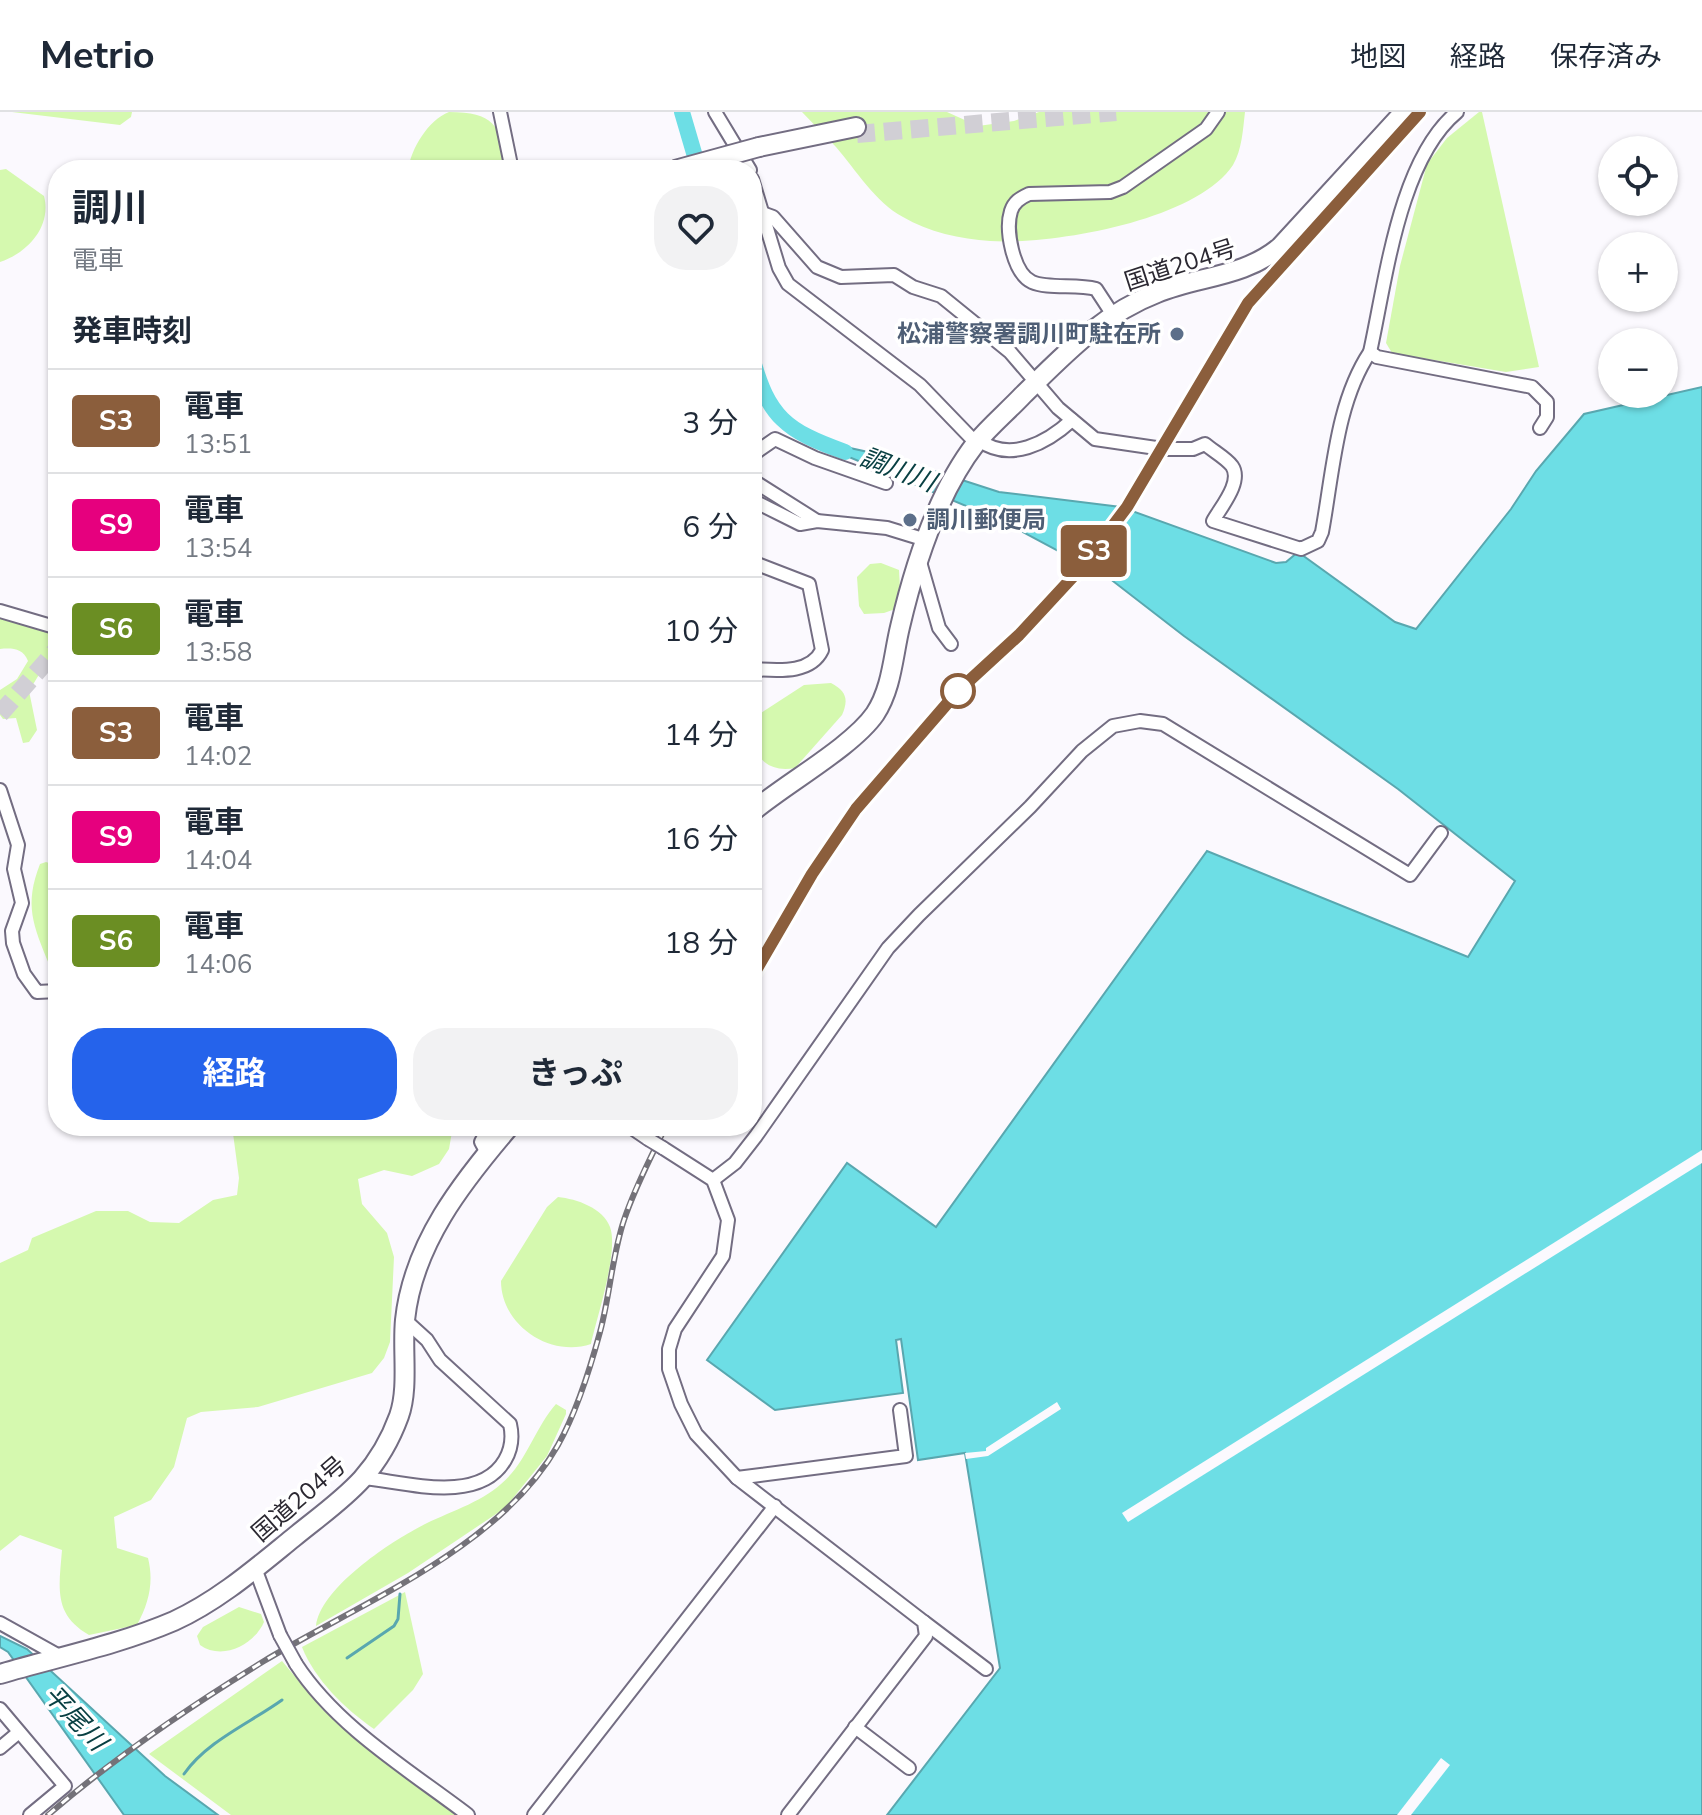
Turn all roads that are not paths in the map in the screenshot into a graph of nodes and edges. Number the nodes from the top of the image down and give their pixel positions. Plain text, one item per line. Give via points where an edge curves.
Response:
1 (500, 112) edge
2 (715, 112) edge
3 (1218, 112) edge
4 (1404, 112) edge
5 (1457, 112) edge
6 (857, 131) tunnel mouth
7 (760, 150) junction
8 (510, 160) edge
9 (718, 160) edge
10 (728, 160) edge
11 (744, 160) edge
12 (762, 213) joint
13 (1113, 315) junction
14 (1370, 352) junction
15 (1037, 381) junction
16 (1072, 420) junction
17 (1540, 428) dead end
18 (978, 442) junction
19 (762, 448) edge
20 (886, 483) dead end
21 (762, 486) edge
22 (762, 505) edge
23 (817, 521) junction
24 (926, 540) junction
25 (919, 559) junction
26 (762, 566) edge
27 (0, 611) edge
28 (48, 625) edge
29 (951, 644) dead end
30 (762, 669) edge
31 (0, 790) edge
32 (762, 804) edge
33 (1441, 833) dead end
34 (48, 991) edge
35 (762, 1127) edge
36 (484, 1136) edge
37 (501, 1136) edge
38 (644, 1136) edge
39 (755, 1136) edge
40 (487, 1153) junction
41 (713, 1180) junction
42 (405, 1320) junction
43 (900, 1410) dead end
44 (364, 1478) junction
45 (737, 1478) junction
46 (775, 1506) junction
47 (255, 1568) junction
48 (924, 1622) junction
49 (0, 1623) edge
50 (56, 1658) junction
51 (986, 1669) dead end
52 (3, 1674) edge
53 (0, 1709) edge
54 (855, 1727) junction
55 (19, 1732) junction
56 (0, 1748) edge
57 (909, 1768) dead end
58 (30, 1815) edge
59 (468, 1815) edge
60 (534, 1815) edge
61 (788, 1815) edge

1 - 8 street
2 - 11 street
3 - 13 street via 1206,129 1123,187 1099,193 1029,194 1012,208 1013,250 1024,275 1032,282 1096,289
4 - 13 highway, 国道204号 via 1263,261 1157,293
5 - 14 street via 1431,139 1407,192
6 - 7 highway
7 - 9 highway, bridge
7 - 10 highway, bridge
12 - 15 street via 773,217 817,267 841,277 894,275 941,296 987,331
12 - 18 street via 788,284 920,385
13 - 15 highway, 国道204号
14 - 16 street via 1347,398 1322,532 1311,547 1293,548 1213,521 1235,476 1232,466 1205,444 1181,450 1117,444 1095,439
14 - 17 street via 1532,387 1547,402
15 - 16 street
15 - 18 highway, 国道204号
16 - 18 street via 1038,445 997,450
18 - 24 highway, 国道204号
19 - 20 street via 775,439
21 - 23 street
22 - 23 street via 800,524
23 - 24 street via 887,528
24 - 25 highway, 国道204号
25 - 29 street via 939,628
25 - 32 highway, 国道204号 via 891,678 874,716
26 - 30 street via 809,584 822,650 818,659 797,668
27 - 28 street
31 - 34 street via 18,845 14,869 22,903 13,943 24,974 37,992
33 - 35 street via 1410,875 1163,724 1113,726 888,948
36 - 40 street via 481,1142
37 - 40 highway, 国道204号
38 - 41 street, bridge
39 - 41 street via 735,1163
40 - 42 highway, 国道204号 via 426,1242
41 - 45 street via 728,1220 727,1241 723,1256 675,1329 669,1369 696,1434
42 - 44 highway, 国道204号 via 400,1414
42 - 44 street via 510,1424 513,1438 495,1475 474,1484 451,1487
43 - 45 street via 906,1456
44 - 47 highway, 国道204号
45 - 46 street
46 - 48 street
46 - 60 street
47 - 50 highway, 国道204号 via 174,1621
47 - 59 street, bridge via 280,1635 328,1704
48 - 51 street
48 - 54 street via 926,1636
49 - 50 street
50 - 52 highway, 国道204号
53 - 55 street
54 - 57 street
54 - 61 street
55 - 56 street
55 - 58 street via 65,1786

